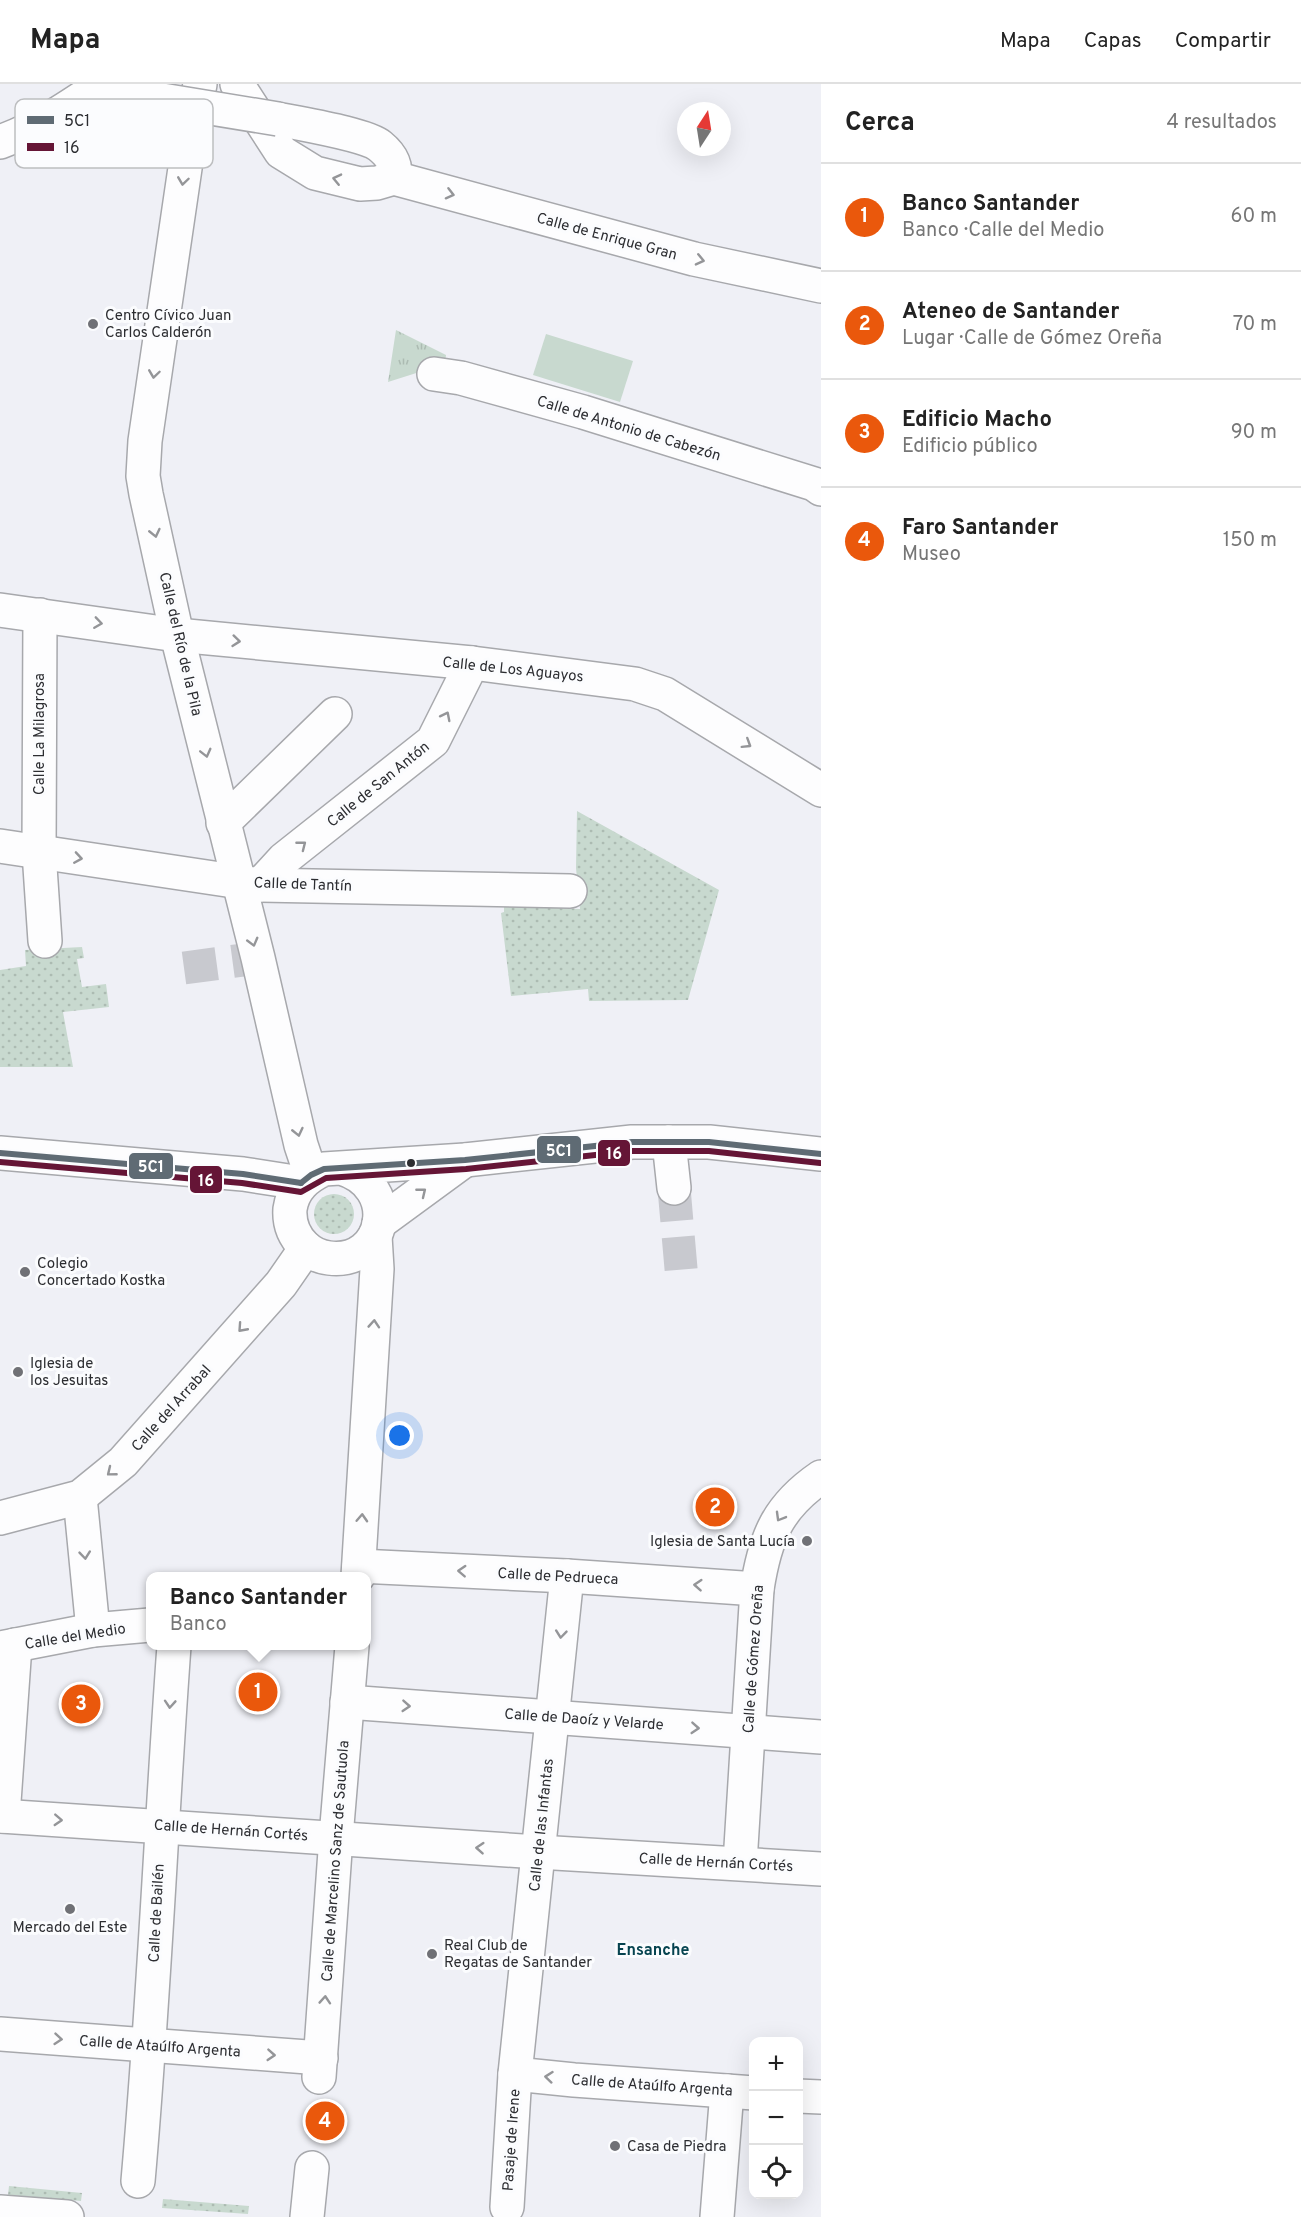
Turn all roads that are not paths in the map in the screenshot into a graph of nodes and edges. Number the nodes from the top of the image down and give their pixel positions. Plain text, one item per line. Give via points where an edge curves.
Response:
1 (200, 84) edge
2 (237, 84) edge
3 (105, 88) edge
4 (86, 99) edge
5 (166, 99) edge
6 (197, 99) edge
7 (213, 107) edge
8 (15, 136) edge
9 (0, 142) edge
10 (185, 168) edge
11 (394, 178) junction
12 (821, 286) edge
13 (434, 374) dead end
14 (821, 489) edge
15 (0, 610) edge
16 (40, 615) junction
17 (177, 635) junction
18 (472, 663) junction
19 (335, 714) dead end
20 (821, 790) edge
21 (223, 823) junction
22 (0, 846) edge
23 (39, 852) junction
24 (249, 882) junction
25 (570, 891) dead end
26 (45, 941) dead end
27 (669, 1142) junction
28 (0, 1153) edge
29 (821, 1154) edge
30 (465, 1160) junction
31 (318, 1176) junction
32 (674, 1188) tunnel mouth
33 (377, 1230) junction
34 (306, 1248) junction
35 (821, 1477) edge
36 (80, 1497) junction
37 (0, 1518) edge
38 (358, 1571) edge
39 (567, 1575) junction
40 (756, 1589) junction
41 (146, 1625) edge
42 (93, 1630) junction
43 (8, 1646) edge
44 (174, 1650) edge
45 (352, 1650) edge
46 (347, 1702) junction
47 (553, 1717) junction
48 (747, 1732) junction
49 (821, 1737) edge
50 (1, 1816) edge
51 (161, 1826) junction
52 (336, 1837) junction
53 (538, 1852) junction
54 (740, 1863) junction
55 (821, 1869) edge
56 (0, 2034) edge
57 (150, 2046) junction
58 (320, 2067) joint
59 (515, 2074) junction
60 (740, 2092) edge
61 (803, 2096) edge
62 (821, 2097) edge
63 (312, 2168) dead end
64 (138, 2181) dead end
65 (507, 2207) dead end
66 (0, 2212) edge
67 (67, 2217) edge
68 (307, 2217) edge
69 (717, 2217) edge

1 -> 6 street, Calle del Río de la Pila
11 -> 2 street via 360,184 306,168 281,152
3 - 4 street
3 - 5 street, bridge
7 - 11 street, bridge via 362,137 379,144 391,159 396,168
8 - 9 street
10 -> 17 street, Calle del Río de la Pila via 144,441 143,476
11 -> 12 street, Calle de Enrique Gran via 694,260
13 - 14 street, Calle de Antonio de Cabezón via 583,412
15 - 16 street, Calle de Los Aguayos
16 -> 17 street, Calle de Los Aguayos
16 - 23 street, Calle La Milagrosa
17 -> 18 street, Calle de Los Aguayos
17 -> 21 street, Calle del Río de la Pila
18 -> 20 street, Calle de Los Aguayos via 607,679 656,690
24 -> 18 street, Calle de San Antón via 284,859 433,741
19 - 21 street
21 - 24 street, Calle del Río de la Pila
22 - 23 street, Calle de Tantín
23 -> 24 street, Calle de Tantín
23 - 26 street
24 - 25 street, Calle de Tantín
24 -> 31 street, Calle del Río de la Pila via 301,1145
27 - 29 street via 710,1142
27 - 30 street via 632,1142
27 - 32 street
28 - 31 street via 243,1174
30 - 31 street
33 -> 30 street
31 - 33 street via 354,1172 365,1179 376,1194 380,1210
31 - 34 street via 295,1193 290,1214 296,1236
33 - 34 street via 360,1252 344,1258 323,1257
38 -> 33 street
34 -> 36 street, Calle del Arrabal via 281,1284 123,1462
35 -> 40 street, Calle de Gómez Oreña via 806,1487 777,1520
36 - 37 street, Calle del Arrabal
36 -> 42 street
39 -> 38 street, Calle de Pedrueca
40 -> 39 street, Calle de Pedrueca
39 -> 47 street, Calle de las Infantas
40 - 48 street, Calle de Gómez Oreña
41 - 42 street, Calle del Medio
42 - 43 street, Calle del Medio
43 - 50 street
44 -> 51 street, Calle de Bailén
45 - 46 street, Calle de Marcelino Sanz de Sautuola
46 -> 47 street, Calle de Daoíz y Velarde
46 - 52 street, Calle de Marcelino Sanz de Sautuola
47 -> 48 street, Calle de Daoíz y Velarde
47 - 53 street, Calle de las Infantas
48 - 49 street, Calle de Daoíz y Velarde
48 - 54 street, Calle de Gómez Oreña
50 -> 51 street, Calle de Hernán Cortés
51 - 52 street, Calle de Hernán Cortés
51 - 57 street, Calle de Bailén
53 -> 52 street, Calle de Hernán Cortés
58 -> 52 street, Calle de Marcelino Sanz de Sautuola
53 - 54 street, Calle de Hernán Cortés
53 - 59 street, Calle de las Infantas
54 - 55 street, Calle de Hernán Cortés
56 -> 57 street, Calle de Ataúlfo Argenta
57 -> 58 street, Calle de Ataúlfo Argenta
57 - 64 street, Calle de Bailén
60 -> 59 street, Calle de Ataúlfo Argenta
59 - 65 street, Pasaje de Irene
60 - 69 street
61 - 62 street
63 - 68 street
66 - 67 street

